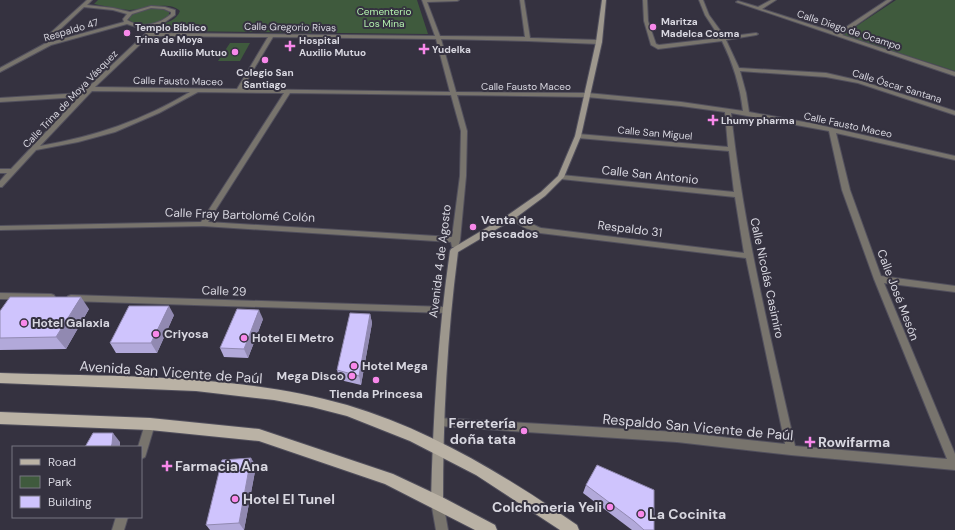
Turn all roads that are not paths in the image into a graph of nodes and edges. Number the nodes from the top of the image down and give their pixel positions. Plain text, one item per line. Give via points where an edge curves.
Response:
1 (90, 0) edge
2 (457, 0) edge
3 (522, 0) edge
4 (604, 0) edge
5 (645, 0) edge
6 (701, 0) edge
7 (774, 0) edge
8 (890, 0) edge
9 (425, 1) edge
10 (738, 2) dead end
11 (84, 6) junction
12 (758, 9) junction
13 (130, 13) junction
14 (127, 23) junction
15 (151, 25) junction
16 (148, 34) junction
17 (756, 34) dead end
18 (838, 35) junction
19 (271, 36) junction
20 (438, 38) junction
21 (528, 39) junction
22 (723, 39) junction
23 (599, 42) junction
24 (49, 44) junction
25 (0, 70) edge
26 (737, 70) junction
27 (955, 74) edge
28 (91, 89) junction
29 (197, 90) junction
30 (239, 90) junction
31 (288, 91) junction
32 (84, 95) junction
33 (454, 95) junction
34 (587, 95) junction
35 (0, 100) edge
36 (728, 110) junction
37 (746, 113) junction
38 (955, 113) edge
39 (832, 130) junction
40 (578, 136) junction
41 (33, 149) junction
42 (731, 149) junction
43 (955, 158) edge
44 (0, 171) edge
45 (12, 171) junction
46 (561, 177) junction
47 (0, 185) edge
48 (738, 195) junction
49 (511, 217) junction
50 (203, 224) junction
51 (0, 228) edge
52 (456, 240) junction
53 (454, 252) junction
54 (749, 256) junction
55 (878, 278) junction
56 (955, 289) edge
57 (0, 296) edge
58 (446, 310) junction
59 (0, 378) edge
60 (0, 418) edge
61 (439, 422) junction
62 (150, 424) junction
63 (437, 447) junction
64 (791, 450) junction
65 (142, 451) edge
66 (954, 465) edge
67 (437, 502) junction
68 (122, 518) edge
69 (118, 530) edge
70 (442, 530) edge
71 (490, 530) edge
72 (572, 530) edge

1 - 11 street
2 - 9 street
3 - 21 street
4 - 23 main road
5 - 22 street via 646,21 654,45 663,47
6 - 22 street
7 - 12 street
8 - 18 street
9 - 20 street, Avenida 4 de Agosto
10 - 12 street, Calle Diego de Ocampo
11 - 13 street
11 - 24 street via 48,38
12 - 18 street, Calle Diego de Ocampo
13 - 14 street via 125,19
13 - 15 street via 151,7 173,11 170,17
14 - 15 street
14 - 24 street, Respaldo 47
15 - 16 street, Calle Trina de Moya Vásquez
16 - 19 street, Calle Gregorio Rivas
16 - 28 street, Calle Trina de Moya Vásquez
17 - 22 street
18 - 27 street, Calle Diego de Ocampo
19 - 20 street, Calle Gregorio Rivas
19 - 30 street
20 - 21 street, Calle Gregorio Rivas
20 - 33 street, Avenida 4 de Agosto
21 - 23 street, Calle Gregorio Rivas
22 - 26 street
23 - 34 main road
24 - 25 street, Respaldo 47
26 - 37 street
26 - 38 street, Calle Óscar Santana via 826,75 859,82
28 - 29 street, Calle Fausto Maceo
28 - 32 street, Calle Trina de Moya Vásquez
29 - 30 street, Calle Fausto Maceo
29 - 41 street via 171,105 108,132
30 - 31 street, Calle Fausto Maceo
31 - 33 street, Calle Fausto Maceo
31 - 50 street
32 - 35 street
32 - 41 street, Calle Trina de Moya Vásquez
33 - 34 street, Calle Fausto Maceo
33 - 52 street, Avenida 4 de Agosto via 464,131 463,176
34 - 36 street, Calle Fausto Maceo
34 - 40 main road
36 - 37 street, Calle Fausto Maceo
36 - 42 street, Calle Nicolás Casimiro
37 - 39 street, Calle Fausto Maceo
39 - 43 street, Calle Fausto Maceo
39 - 55 street, Calle José Mesón via 846,190
40 - 42 street, Calle San Miguel
40 - 46 main road
41 - 45 street, Calle Trina de Moya Vásquez
42 - 48 street, Calle Nicolás Casimiro
44 - 45 street
45 - 47 street, Calle Trina de Moya Vásquez
46 - 48 street, Calle San Antonio
46 - 49 main road via 543,194
48 - 54 street, Calle Nicolás Casimiro
49 - 53 main road
49 - 54 street, Respaldo 31 via 540,230
50 - 51 street, Calle Fray Bartolomé Colón
50 - 52 street, Calle Fray Bartolomé Colón
52 - 53 street, Avenida 4 de Agosto
53 - 58 main road, Avenida 4 de Agosto
54 - 64 street, Calle Nicolás Casimiro
55 - 56 street
55 - 66 street, Calle José Mesón
57 - 58 street, Calle 29
58 - 61 main road, Avenida 4 de Agosto
59 - 63 main road, Avenida San Vicente de Paúl via 160,384 312,402 369,418
60 - 62 main road
61 - 63 main road, Avenida 4 de Agosto
61 - 64 street, Respaldo San Vicente de Paúl via 677,438
62 - 65 street
62 - 67 main road via 259,436 388,479
63 - 67 main road, Avenida 4 de Agosto
63 - 72 main road, Avenida San Vicente de Paúl via 532,502
64 - 66 street, Respaldo San Vicente de Paúl
67 - 70 street, Avenida 4 de Agosto
67 - 71 main road
68 - 69 street

